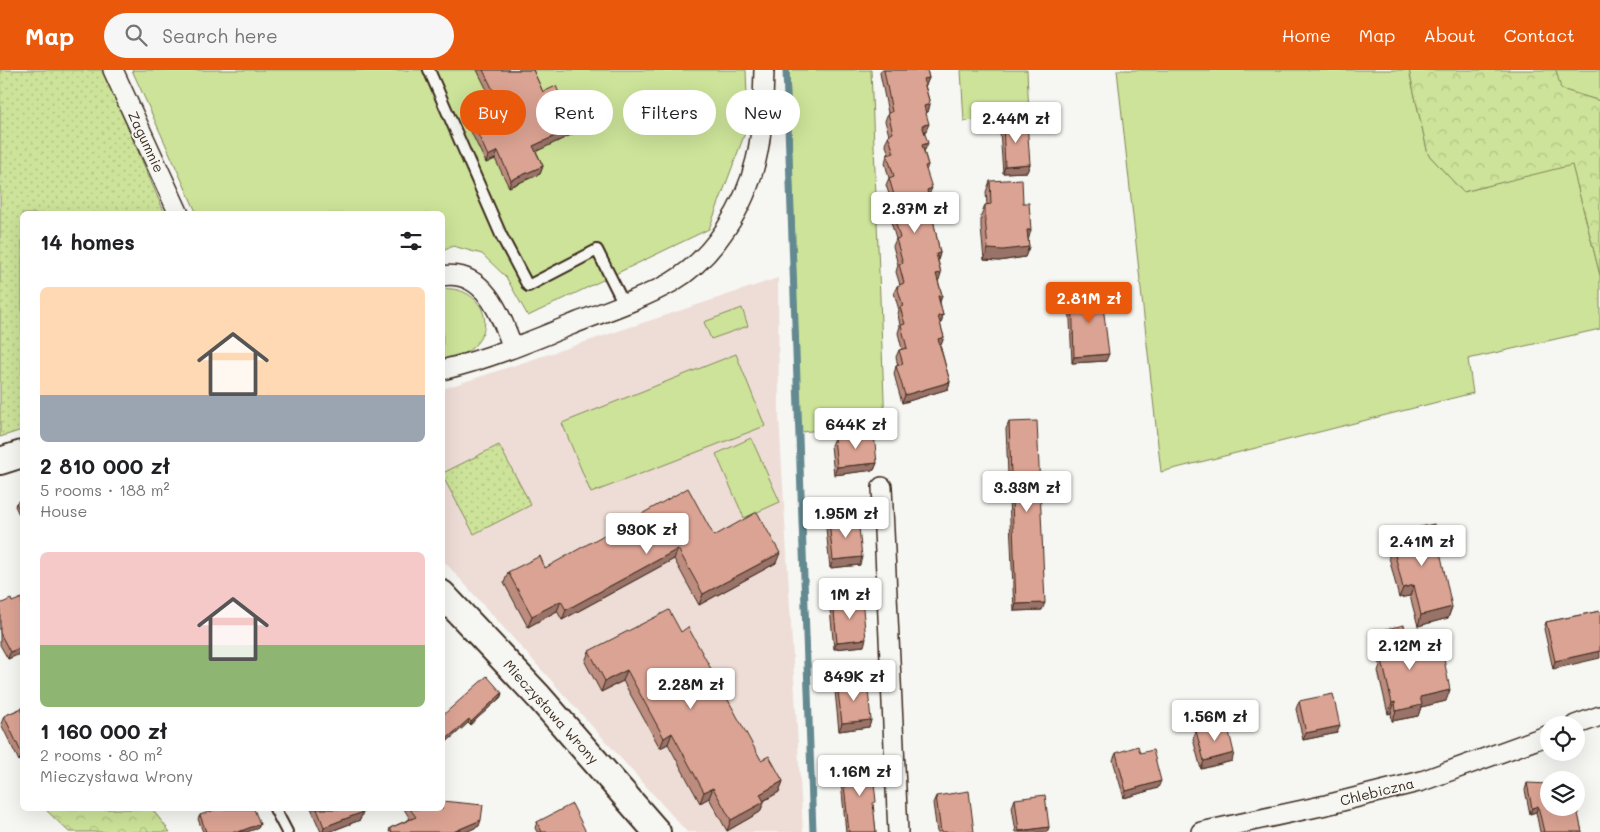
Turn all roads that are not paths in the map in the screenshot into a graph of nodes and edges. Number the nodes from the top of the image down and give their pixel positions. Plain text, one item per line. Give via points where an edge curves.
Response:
1 (113, 70) edge
2 (429, 70) edge
3 (764, 70) edge
4 (179, 211) edge
5 (445, 276) edge
6 (624, 304) junction
7 (513, 348) junction
8 (445, 369) edge
9 (20, 455) edge
10 (0, 461) edge
11 (882, 487) dead end
12 (445, 597) edge
13 (1600, 716) edge
14 (1585, 721) edge
15 (1540, 738) edge
16 (276, 811) edge
17 (287, 832) edge
18 (657, 832) edge
19 (898, 832) edge
20 (1201, 832) edge

1 - 4 street, Zagumnie
2 - 6 lane via 501,235 528,286 597,250
3 - 6 street via 756,161 733,216 715,244 693,267
5 - 7 street via 465,278 484,291 501,317
6 - 7 street
7 - 8 street
9 - 10 street
11 - 19 street
12 - 18 street, Mieczysława Wrony via 539,697
13 - 14 street
15 - 20 street, Chlebiczna via 1422,781
16 - 17 lane

